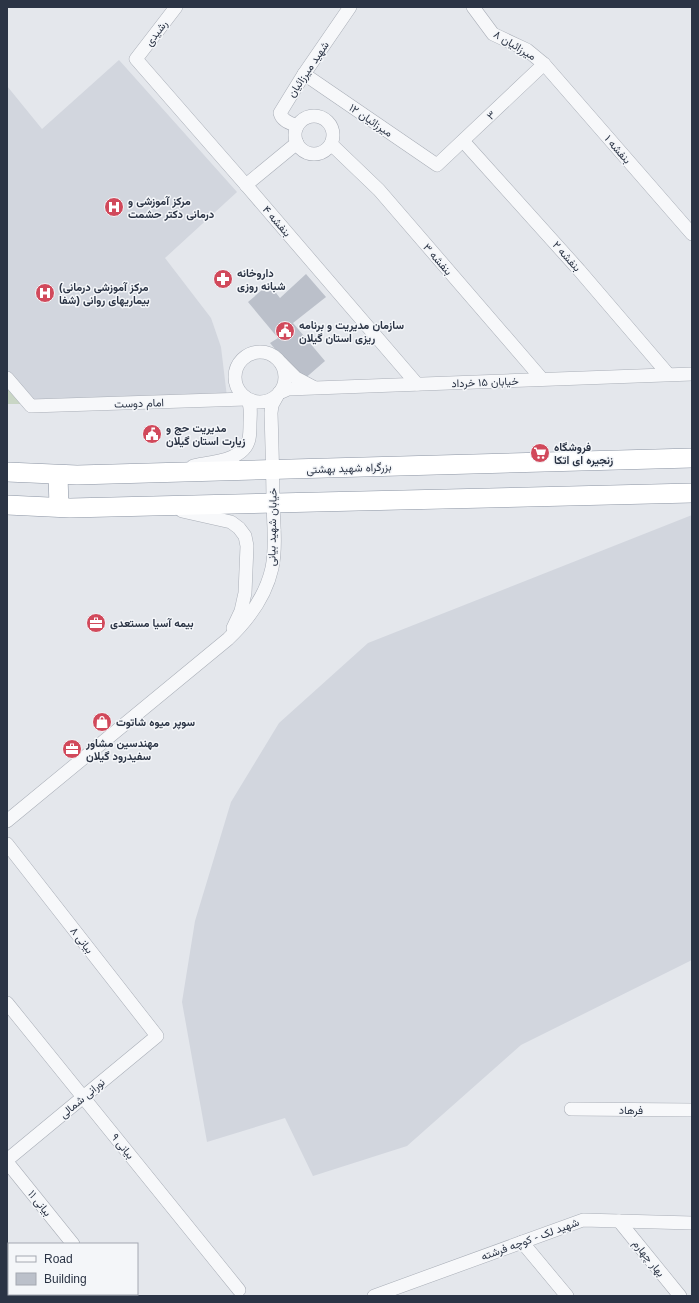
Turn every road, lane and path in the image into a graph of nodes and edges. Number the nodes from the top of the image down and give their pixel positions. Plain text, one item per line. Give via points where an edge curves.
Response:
1 (176, 7) edge
2 (350, 7) edge
3 (473, 7) edge
4 (136, 59) joint
5 (544, 64) junction
6 (304, 74) junction
7 (297, 126) junction
8 (463, 141) junction
9 (297, 143) junction
10 (331, 144) junction
11 (437, 165) joint
12 (246, 185) junction
13 (692, 234) edge
14 (279, 361) junction
15 (668, 374) junction
16 (692, 374) edge
17 (7, 378) edge
18 (542, 379) junction
19 (417, 384) junction
20 (317, 388) junction
21 (278, 394) junction
22 (247, 399) junction
23 (692, 458) edge
24 (273, 470) junction
25 (7, 472) edge
26 (160, 473) junction
27 (58, 475) junction
28 (692, 493) edge
29 (273, 503) junction
30 (7, 505) edge
31 (161, 506) junction
32 (59, 507) junction
33 (228, 639) junction
34 (7, 821) edge
35 (7, 844) edge
36 (7, 1003) edge
37 (158, 1036) joint
38 (83, 1097) junction
39 (571, 1109) dead end
40 (692, 1110) edge
41 (7, 1161) edge
42 (619, 1221) junction
43 (692, 1223) edge
44 (522, 1242) junction
45 (72, 1243) edge
46 (239, 1290) dead end
47 (374, 1296) edge
48 (567, 1296) edge
49 (680, 1296) edge

1 - 4 street, رشیدی
2 - 6 street, شهید میرزائیان
3 - 5 street, میرزائیان ۸ via 493,34 527,50
4 - 12 street, بنفشه ۴
5 - 8 street, ۳
5 - 13 street, بنفشه ۱
6 - 7 street, شهید میرزائیان via 280,112 282,118
6 - 11 street, میرزائیان ۱۲
7 - 9 street
7 - 10 street via 308,117 323,118 332,130
8 - 11 street, ۳
8 - 15 street, بنفشه ۲
9 - 10 street via 303,150 314,154 322,152
9 - 12 street
10 - 18 street, بنفشه ۳ via 379,190
12 - 19 street, بنفشه ۴
14 - 20 street via 296,378
14 - 21 street via 285,378
14 - 22 street via 272,355 260,352 247,355 240,361 234,372 235,382 239,392
15 - 16 street, خیابان ۱۵ خرداد
15 - 18 street, خیابان ۱۵ خرداد
17 - 22 street, امام دوست via 31,406
18 - 19 street, خیابان ۱۵ خرداد
19 - 20 street, خیابان ۱۵ خرداد
20 - 21 street, خیابان ۱۵ خرداد via 288,389
21 - 22 street via 272,400 262,402
21 - 24 street, خیابان شهید بیانی via 272,410
22 - 26 street via 250,404 250,437 242,451 230,458
23 - 24 highway, بزرگراه شهید بهشتی
24 - 26 highway, بزرگراه شهید بهشتی
24 - 29 street, خیابان شهید بیانی
25 - 27 highway, بزرگراه شهید بهشتی
26 - 27 highway, بزرگراه شهید بهشتی
27 - 32 highway
28 - 29 highway
29 - 31 highway
29 - 33 street, خیابان شهید بیانی via 273,557 270,575 251,614
30 - 32 highway
31 - 32 highway
31 - 33 street via 231,522 243,533 247,546 245,593 241,611
33 - 34 street, خیابان شهید بیانی
35 - 37 street, بیانی ۸
36 - 38 street, بیانی ۹
37 - 38 street, نورانی شمالی
38 - 41 street, نورانی شمالی
38 - 46 street, بیانی ۹
39 - 40 street, فرهاد
41 - 45 street, بیانی ۱۱
42 - 43 street, شهید لک - کوچه فرشته
42 - 44 street, شهید لک - کوچه فرشته via 583,1220
42 - 49 street, بهار چهارم
44 - 47 street, شهید لک - کوچه فرشته
44 - 48 street

